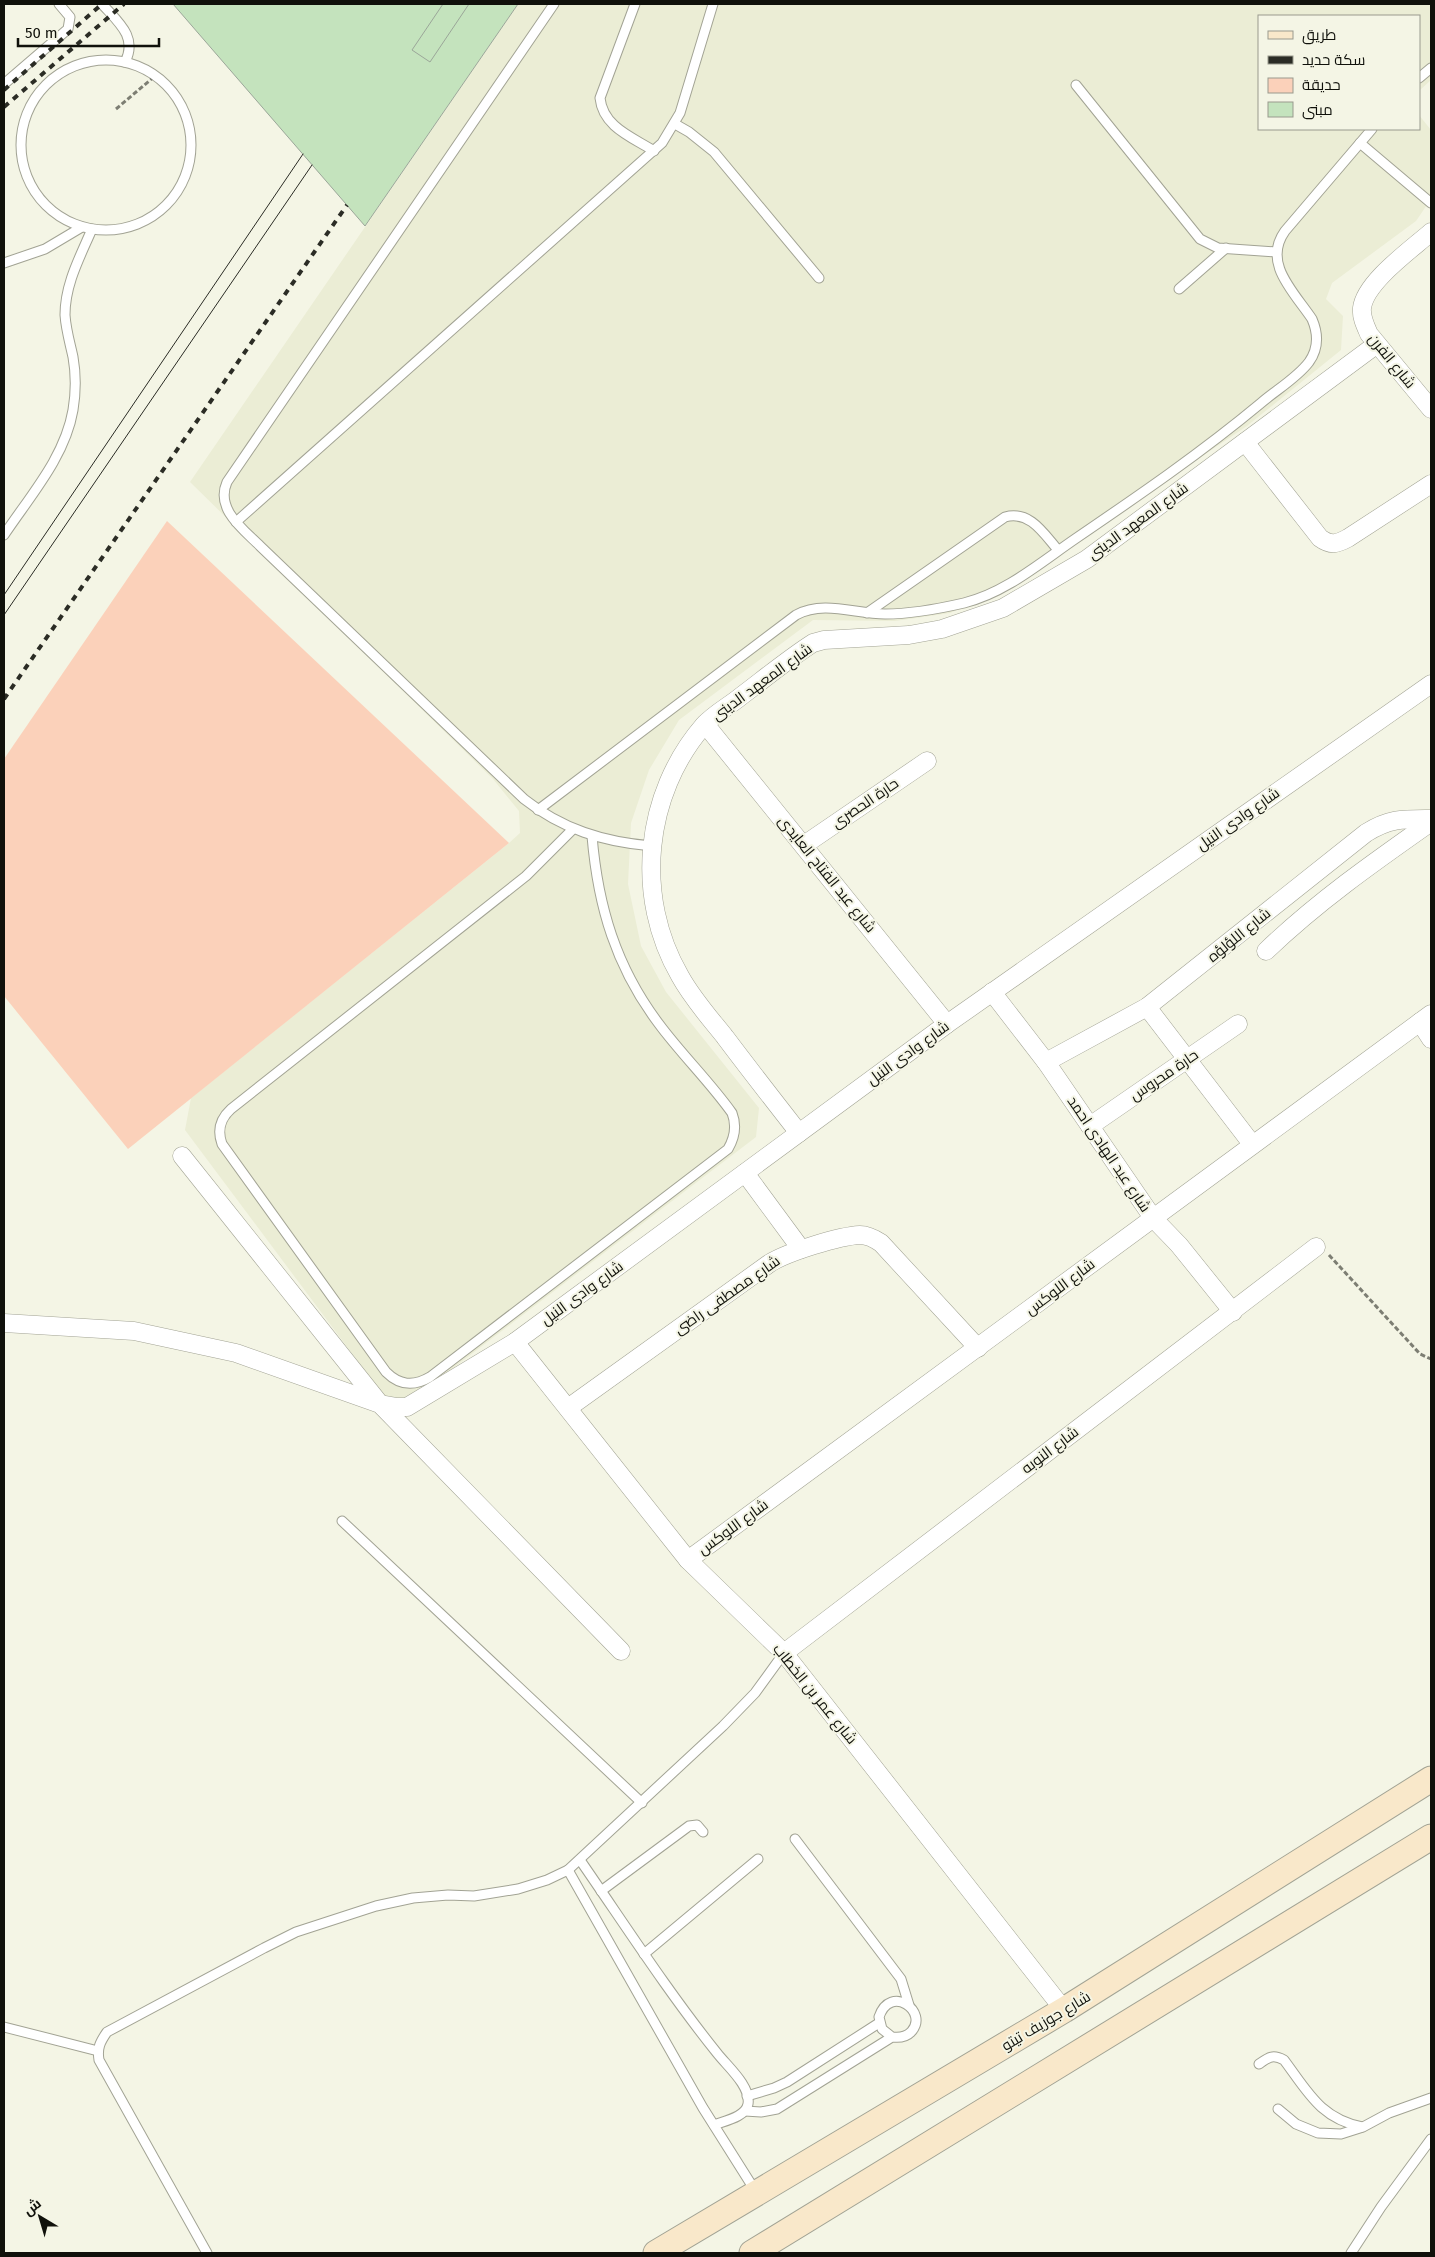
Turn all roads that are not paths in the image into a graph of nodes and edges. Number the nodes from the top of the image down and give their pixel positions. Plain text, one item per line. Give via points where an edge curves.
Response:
1 (60, 4) edge
2 (102, 4) edge
3 (554, 4) edge
4 (636, 4) edge
5 (713, 4) edge
6 (125, 62) junction
7 (1431, 68) edge
8 (1420, 77) edge
9 (4, 84) edge
10 (1076, 84) dead end
11 (675, 124) junction
12 (1371, 130) edge
13 (1360, 143) junction
14 (654, 151) junction
15 (1431, 203) edge
16 (82, 227) junction
17 (92, 229) junction
18 (1431, 232) edge
19 (1226, 248) junction
20 (1276, 252) junction
21 (4, 263) edge
22 (818, 278) dead end
23 (1179, 289) dead end
24 (1377, 344) junction
25 (1431, 408) edge
26 (1244, 442) junction
27 (1431, 484) edge
28 (236, 522) junction
29 (4, 535) edge
30 (1058, 550) junction
31 (867, 613) junction
32 (1431, 684) edge
33 (705, 724) junction
34 (927, 761) dead end
35 (538, 810) junction
36 (1431, 820) edge
37 (573, 829) junction
38 (592, 836) junction
39 (804, 845) junction
40 (652, 846) junction
41 (1266, 951) dead end
42 (992, 992) junction
43 (1147, 1007) junction
44 (1426, 1018) edge
45 (947, 1024) junction
46 (1238, 1024) dead end
47 (1431, 1039) edge
48 (1187, 1059) junction
49 (1046, 1062) junction
50 (1090, 1126) junction
51 (799, 1133) junction
52 (1252, 1144) junction
53 (182, 1156) dead end
54 (744, 1173) junction
55 (1153, 1218) junction
56 (1316, 1247) road end
57 (801, 1249) junction
58 (1233, 1312) junction
59 (4, 1323) edge
60 (516, 1342) junction
61 (978, 1348) junction
62 (380, 1404) junction
63 (568, 1408) junction
64 (342, 1521) dead end
65 (688, 1560) junction
66 (621, 1651) dead end
67 (784, 1653) junction
68 (1431, 1779) edge
69 (642, 1803) junction
70 (704, 1832) dead end
71 (1431, 1837) edge
72 (795, 1839) dead end
73 (758, 1859) dead end
74 (580, 1860) junction
75 (568, 1870) junction
76 (601, 1892) junction
77 (644, 1954) junction
78 (909, 2005) junction
79 (1064, 2010) junction
80 (879, 2023) junction
81 (4, 2027) edge
82 (892, 2037) junction
83 (98, 2051) junction
84 (1259, 2064) dead end
85 (747, 2096) junction
86 (1431, 2098) edge
87 (1278, 2109) dead end
88 (745, 2111) junction
89 (714, 2125) junction
90 (1363, 2127) junction
91 (1431, 2139) edge
92 (758, 2194) junction
93 (207, 2253) edge
94 (656, 2253) edge
95 (752, 2253) edge
96 (1351, 2253) edge

1 - 9 lane via 70,17 68,30
2 - 6 lane via 126,30 129,55
3 - 28 lane via 227,482 224,505
4 - 14 lane via 600,98 613,126
5 - 11 lane
6 - 16 lane via 104,60 82,64 62,73 36,98 24,124 21,146 32,187 45,205
6 - 17 lane via 164,82 178,99 187,118 190,154 183,182 171,201 154,215 135,225
7 - 8 lane
10 - 19 lane via 1194,233 1212,246
11 - 14 lane
11 - 22 lane via 714,152
12 - 13 lane
13 - 15 lane
13 - 20 lane via 1285,231
14 - 28 lane
16 - 17 lane
16 - 21 lane via 45,249
17 - 29 lane via 72,276 66,303 75,375 69,427 54,459
18 - 24 street, شارع الفرن via 1365,295 1363,322
19 - 20 lane
19 - 23 lane
20 - 30 lane via 1278,268 1316,327 1316,346 1309,362 1203,449 1140,496
24 - 25 street, شارع الفرن
24 - 26 street, شارع المعهد الدينى
26 - 27 street via 1326,543 1339,543 1348,538
26 - 33 street, شارع المعهد الدينى via 1086,558 1003,608 942,630 813,643
28 - 35 lane via 467,746
30 - 31 lane via 998,590 973,600 927,610
30 - 31 lane via 1032,521 1017,515 1005,516
31 - 35 lane via 819,607 796,615
32 - 42 street, شارع وادى النيل
33 - 39 street, شارع عبد الفتاح العايدى
33 - 40 street, شارع المعهد الدينى via 669,780 658,812
34 - 39 street, حارة الحصرى
35 - 37 lane
36 - 41 street via 1322,900
36 - 43 street, شارع اللؤلؤه via 1399,818 1366,833
37 - 38 lane
37 - 38 lane via 526,876 230,1109 222,1119 222,1144 386,1372 398,1382 414,1384 430,1378 728,1149 735,1135 732,1113 660,1025 624,967 601,904
38 - 40 lane
39 - 45 street, شارع عبد الفتاح العايدى
40 - 51 street, شارع المعهد الدينى via 651,880 655,913 665,946 680,977
42 - 45 street, شارع وادى النيل
42 - 49 street, شارع عبد الهادى احمد
43 - 48 street
43 - 49 street, شارع اللؤلؤه
44 - 47 street
44 - 52 street, شارع اللوكس
45 - 51 street, شارع وادى النيل
46 - 48 street, حارة محروس
48 - 50 street, حارة محروس
48 - 52 street
49 - 50 street, شارع عبد الهادى احمد
50 - 55 street, شارع عبد الهادى احمد
51 - 54 street, شارع وادى النيل
52 - 55 street, شارع اللوكس
53 - 62 street
54 - 57 street
54 - 60 street, شارع وادى النيل
55 - 58 street, شارع عبد الهادى احمد via 1179,1244
55 - 61 street, شارع اللوكس
56 - 58 street, شارع النوبه
57 - 61 street, شارع مصطفى راضى via 860,1235 875,1239
57 - 63 street, شارع مصطفى راضى via 770,1263
58 - 67 street, شارع النوبه
59 - 62 street via 134,1331 236,1353
60 - 62 street, شارع وادى النيل via 407,1407
60 - 63 street, شارع عمر بن الخطاب
61 - 65 street, شارع اللوكس
62 - 66 street
63 - 65 street, شارع عمر بن الخطاب
64 - 69 lane
65 - 67 street, شارع عمر بن الخطاب
67 - 69 lane via 755,1693
67 - 79 street, شارع عمر بن الخطاب
68 - 79 main road, شارع جوزيف تيتو
69 - 74 lane
70 - 76 lane via 697,1825 689,1826
71 - 95 main road
72 - 78 lane via 901,1979
73 - 77 lane
74 - 75 lane
74 - 76 lane
75 - 83 lane via 518,1889 474,1896 413,1898 385,1904 296,1932 107,2032
75 - 89 lane
76 - 77 lane
77 - 85 lane via 742,2084
78 - 80 lane via 891,2002 881,2011
78 - 82 lane via 915,2015 914,2028 905,2036
79 - 92 main road, شارع جوزيف تيتو
80 - 82 lane
80 - 85 lane via 787,2082
81 - 83 lane
82 - 88 lane via 784,2106 761,2112
83 - 93 lane via 99,2060
84 - 90 lane via 1271,2056 1284,2060 1318,2106 1346,2124
85 - 88 lane
86 - 90 lane via 1389,2113
87 - 90 lane via 1296,2124 1318,2132 1340,2134
88 - 89 lane
89 - 92 lane
91 - 96 lane
92 - 94 main road, شارع جوزيف تيتو

